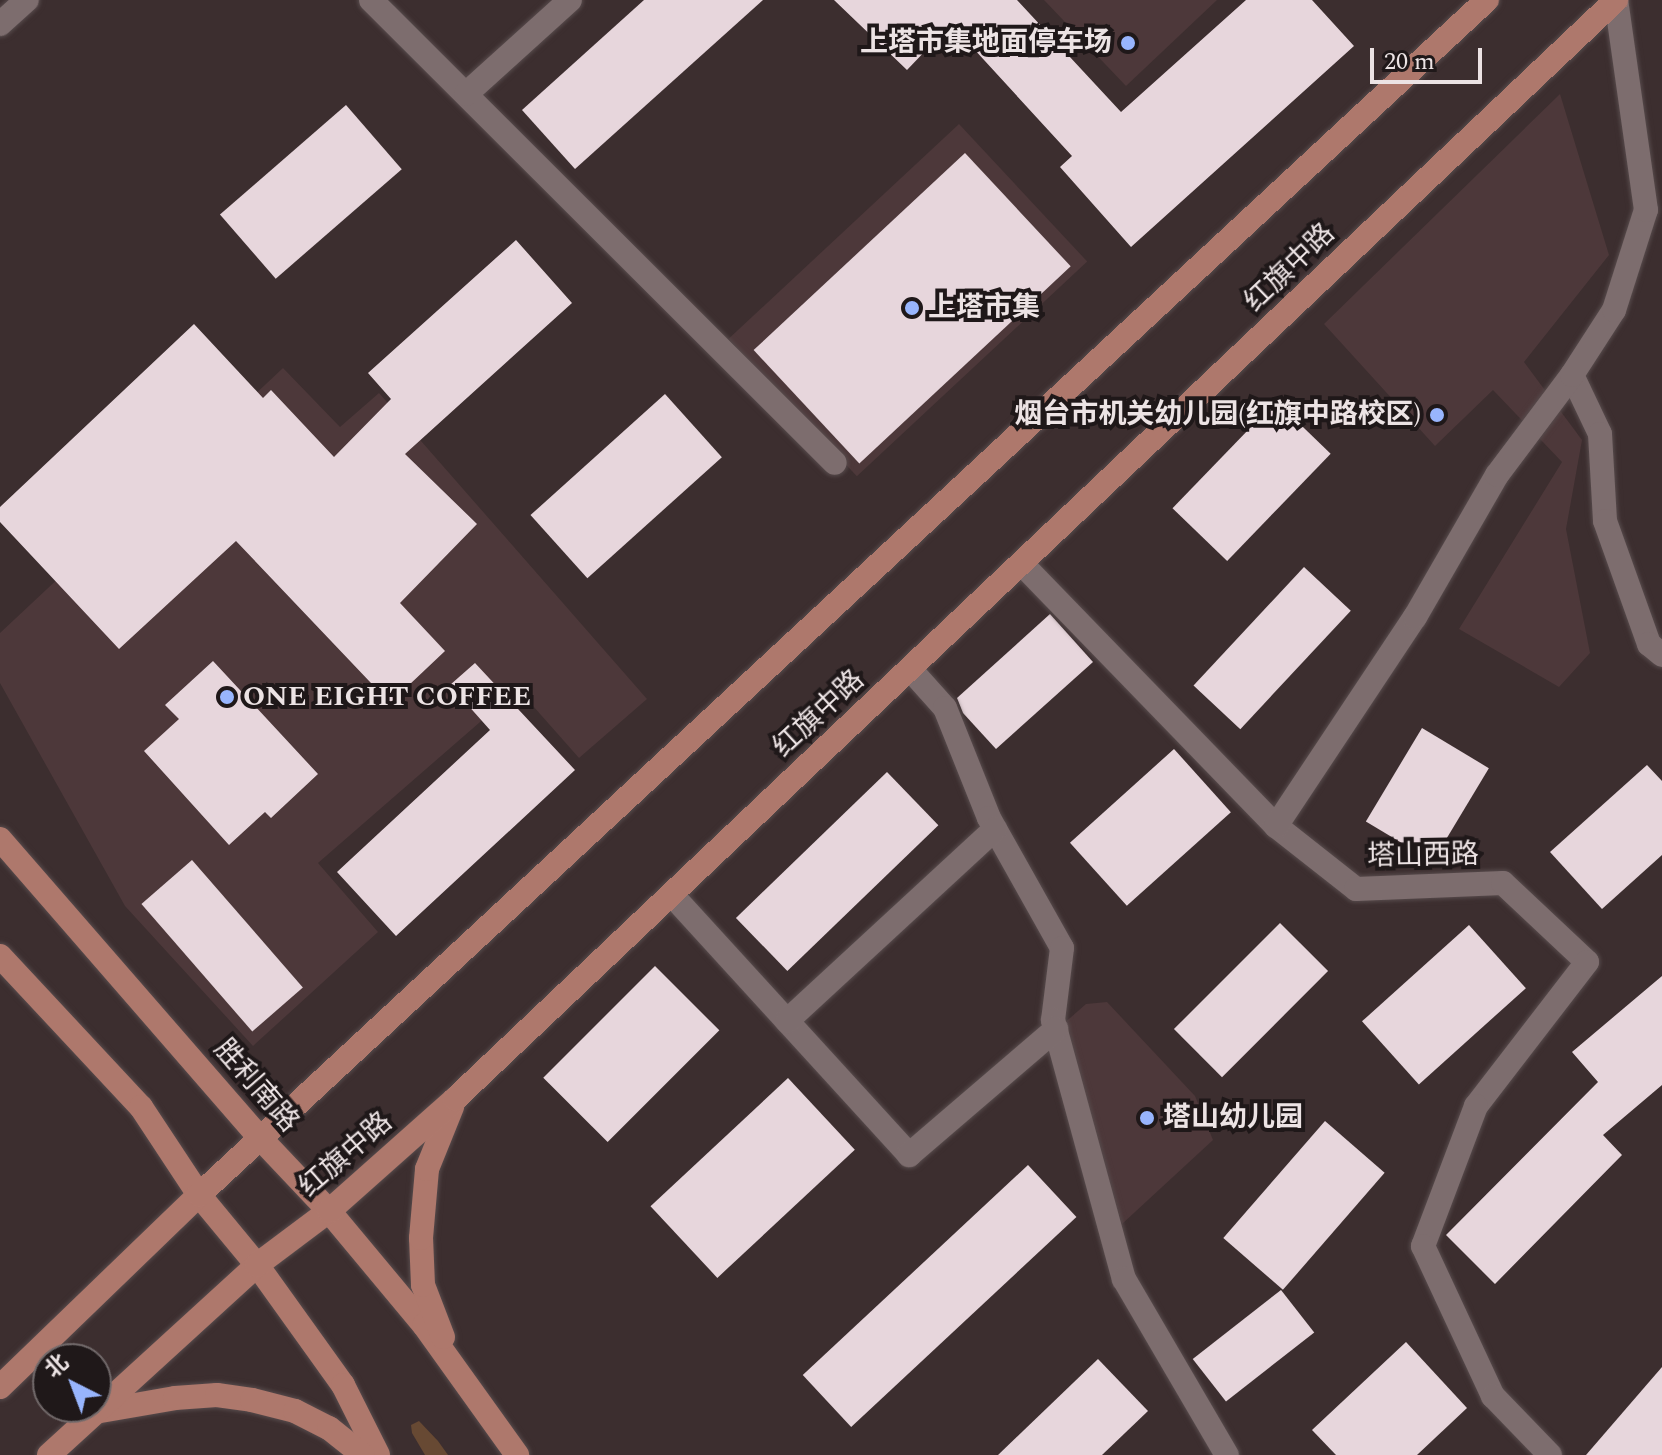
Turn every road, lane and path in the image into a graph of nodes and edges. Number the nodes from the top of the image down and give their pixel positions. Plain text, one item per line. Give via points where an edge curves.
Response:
1 (27, 0) edge
2 (371, 0) edge
3 (570, 0) edge
4 (1487, 0) edge
5 (1616, 0) edge
6 (0, 24) edge
7 (466, 94) junction
8 (1654, 219) edge
9 (1572, 375) junction
10 (835, 463) dead end
11 (1022, 564) junction
12 (1662, 655) edge
13 (910, 669) junction
14 (1276, 826) junction
15 (995, 829) junction
16 (0, 839) edge
17 (672, 895) junction
18 (0, 956) edge
19 (787, 1021) junction
20 (1056, 1029) junction
21 (455, 1099) junction
22 (261, 1139) junction
23 (199, 1195) junction
24 (329, 1211) junction
25 (257, 1265) junction
26 (460, 1376) junction
27 (0, 1387) edge
28 (112, 1397) edge
29 (112, 1409) edge
30 (83, 1423) edge
31 (49, 1455) edge
32 (363, 1455) edge
33 (378, 1455) edge
34 (517, 1455) edge
35 (1227, 1455) edge
36 (1550, 1455) edge

1 - 6 street
2 - 7 street
3 - 7 street
4 - 22 main road
5 - 8 street
5 - 11 main road, 红旗中路
7 - 10 street
8 - 9 street via 1614,310
9 - 12 street via 1600,434 1605,521 1649,644
9 - 14 street via 1497,475 1415,617
11 - 13 main road, 红旗中路
11 - 14 street, 塔山西路
13 - 15 street via 945,708
13 - 17 main road, 红旗中路
14 - 36 street, 塔山西路 via 1356,889 1503,883 1587,962 1476,1106 1423,1246 1493,1396
15 - 19 street
15 - 20 street via 1062,948 1055,979
16 - 22 main road, 胜利南路
17 - 19 street
17 - 21 main road, 红旗中路
18 - 23 main road via 141,1107
19 - 20 street via 909,1155
20 - 35 street via 1124,1279
21 - 24 main road, 红旗中路
21 - 26 main road via 427,1169 421,1238 423,1285
22 - 23 main road
22 - 24 main road, 胜利南路
23 - 25 main road
23 - 27 main road
24 - 25 main road, 红旗中路
24 - 26 main road, 胜利南路
25 - 28 main road, 红旗中路
25 - 33 main road via 343,1385
26 - 34 main road, 胜利南路
29 - 32 main road via 217,1395 252,1400 329,1428
30 - 31 main road, 红旗中路

